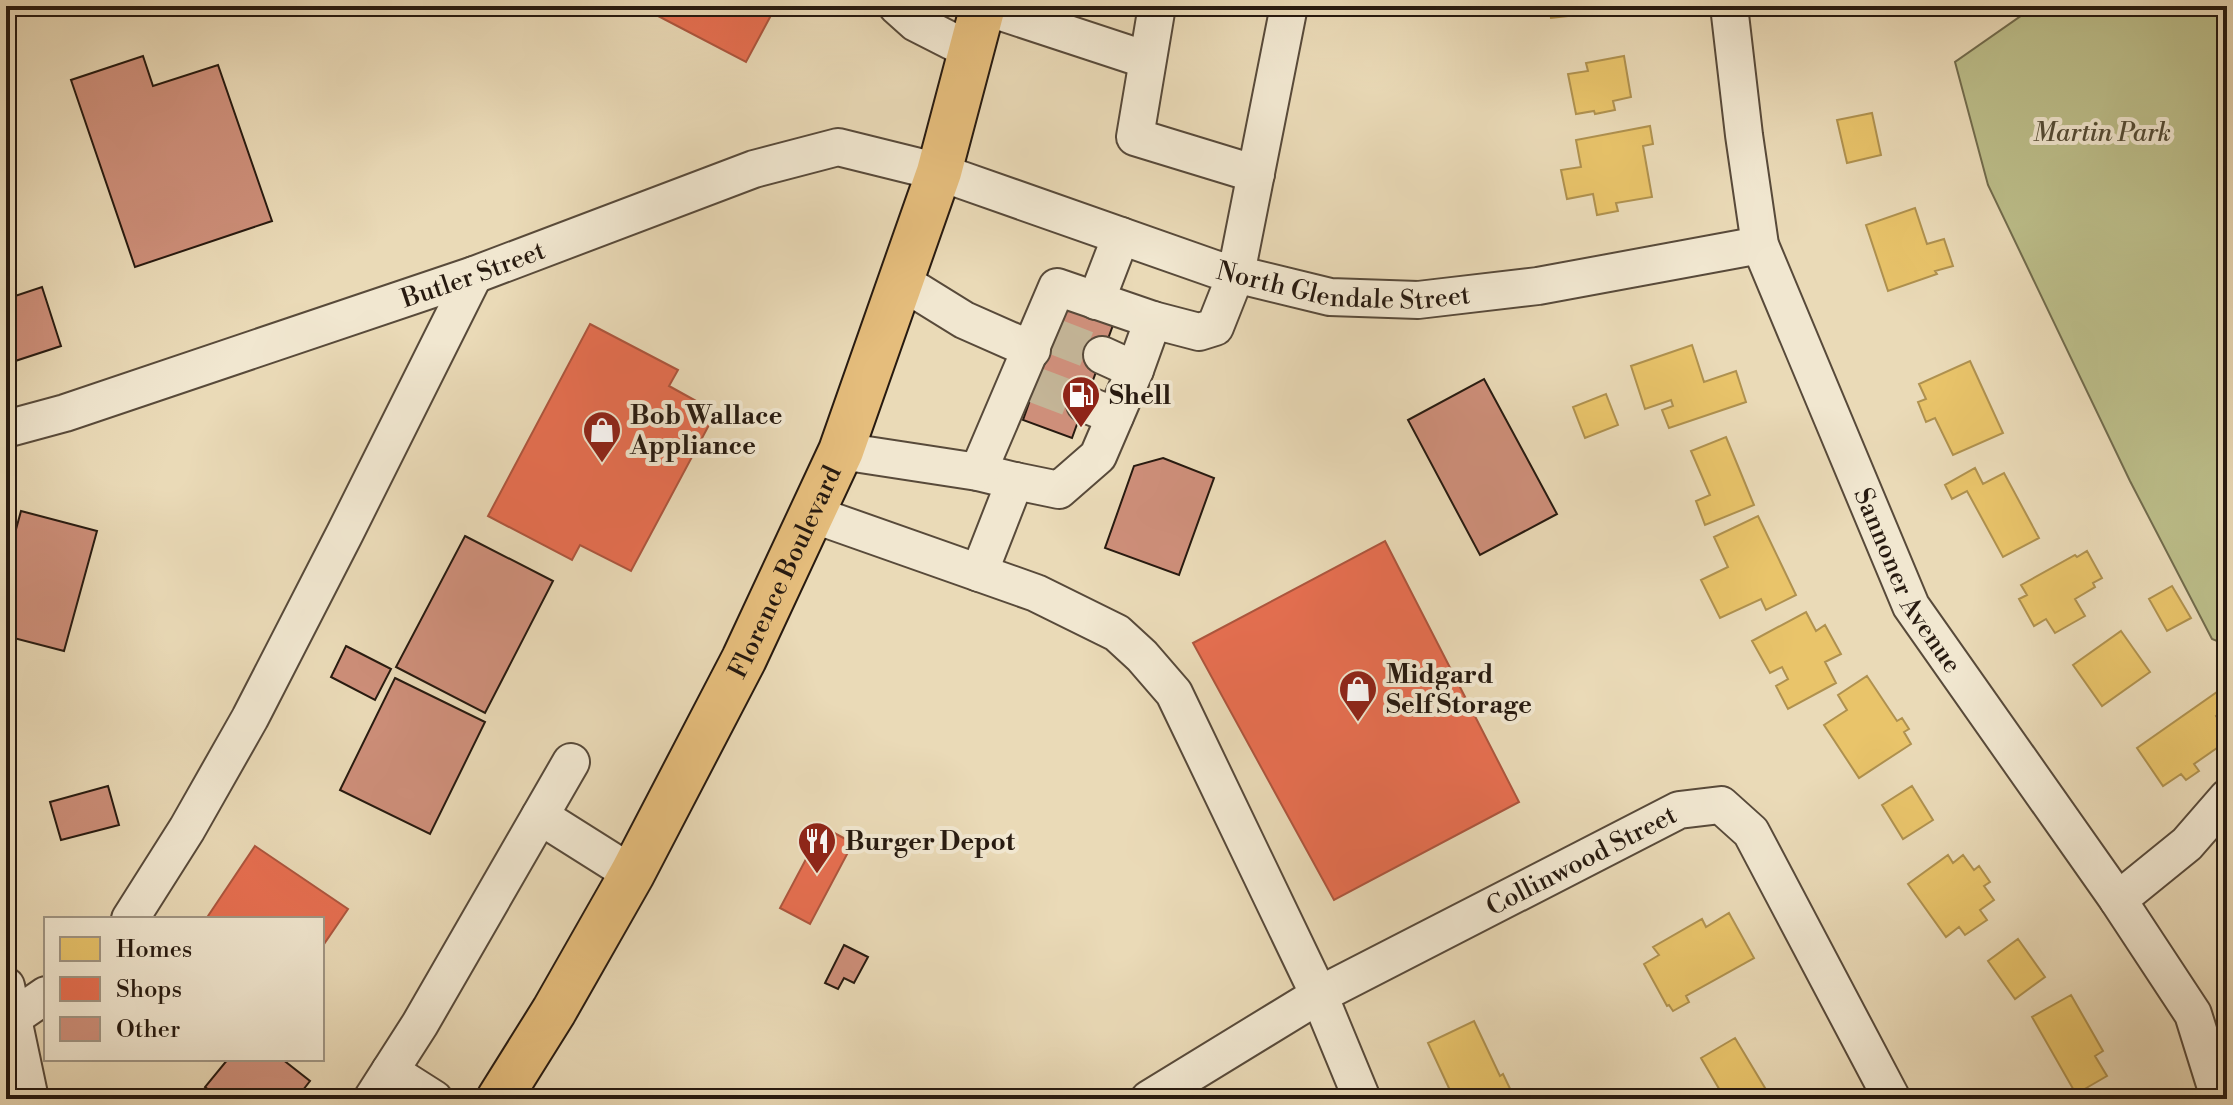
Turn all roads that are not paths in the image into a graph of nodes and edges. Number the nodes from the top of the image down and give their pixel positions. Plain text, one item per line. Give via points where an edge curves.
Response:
1 (897, 6) edge
2 (983, 6) edge
3 (1157, 6) edge
4 (1289, 6) edge
5 (1729, 6) edge
6 (971, 51) junction
7 (1147, 60) junction
8 (939, 172) junction
9 (1256, 174) junction
10 (1121, 236) junction
11 (1760, 245) junction
12 (1236, 274) junction
13 (474, 275) junction
14 (901, 281) junction
15 (1096, 301) junction
16 (1153, 320) junction
17 (1102, 355) tunnel mouth
18 (1036, 356) junction
19 (1135, 370) junction
20 (6, 429) edge
21 (841, 451) junction
22 (978, 472) junction
23 (1015, 481) junction
24 (812, 514) junction
25 (979, 573) junction
26 (571, 762) dead end
27 (2227, 798) edge
28 (540, 816) junction
29 (632, 874) junction
30 (2118, 900) junction
31 (131, 917) edge
32 (44, 995) edge
33 (1319, 995) junction
34 (10, 1001) edge
35 (381, 1085) edge
36 (30, 1099) edge
37 (434, 1099) edge
38 (499, 1099) edge
39 (1149, 1099) edge
40 (1362, 1099) edge
41 (1892, 1099) edge
42 (2218, 1099) edge

1 - 6 street via 916,23
2 - 6 highway, Florence Boulevard
2 - 7 street
3 - 7 street
4 - 9 street
5 - 11 street, Sannoner Avenue
6 - 8 highway, Florence Boulevard
7 - 9 street via 1135,137
8 - 10 street, North Glendale Street
8 - 13 street, Butler Street via 838,147 754,169
8 - 14 highway, Florence Boulevard
9 - 12 street
10 - 12 street, North Glendale Street
10 - 15 street
11 - 12 street, North Glendale Street via 1538,286 1418,300 1330,297
11 - 30 street, Sannoner Avenue via 1911,606
12 - 16 street via 1215,327 1199,332
13 - 20 street, Butler Street
13 - 31 street via 250,718
14 - 18 street
14 - 21 highway, Florence Boulevard
15 - 16 street
15 - 18 street via 1057,287
16 - 19 street
17 - 19 street
18 - 22 street
19 - 23 street via 1100,410 1098,456 1059,490
21 - 22 street
21 - 24 highway, Florence Boulevard
22 - 23 street
23 - 25 street
24 - 25 street
24 - 29 highway, Florence Boulevard via 744,659
25 - 33 street via 1036,593 1117,633 1174,693
26 - 28 street
27 - 30 street via 2187,844
28 - 29 street
28 - 35 street
29 - 38 highway, Florence Boulevard
30 - 42 street, Sannoner Avenue via 2193,1014
32 - 34 street
33 - 39 street, Collinwood Street
33 - 40 street
33 - 41 street, Collinwood Street via 1679,810 1721,805 1751,832
34 - 36 street
35 - 37 street

